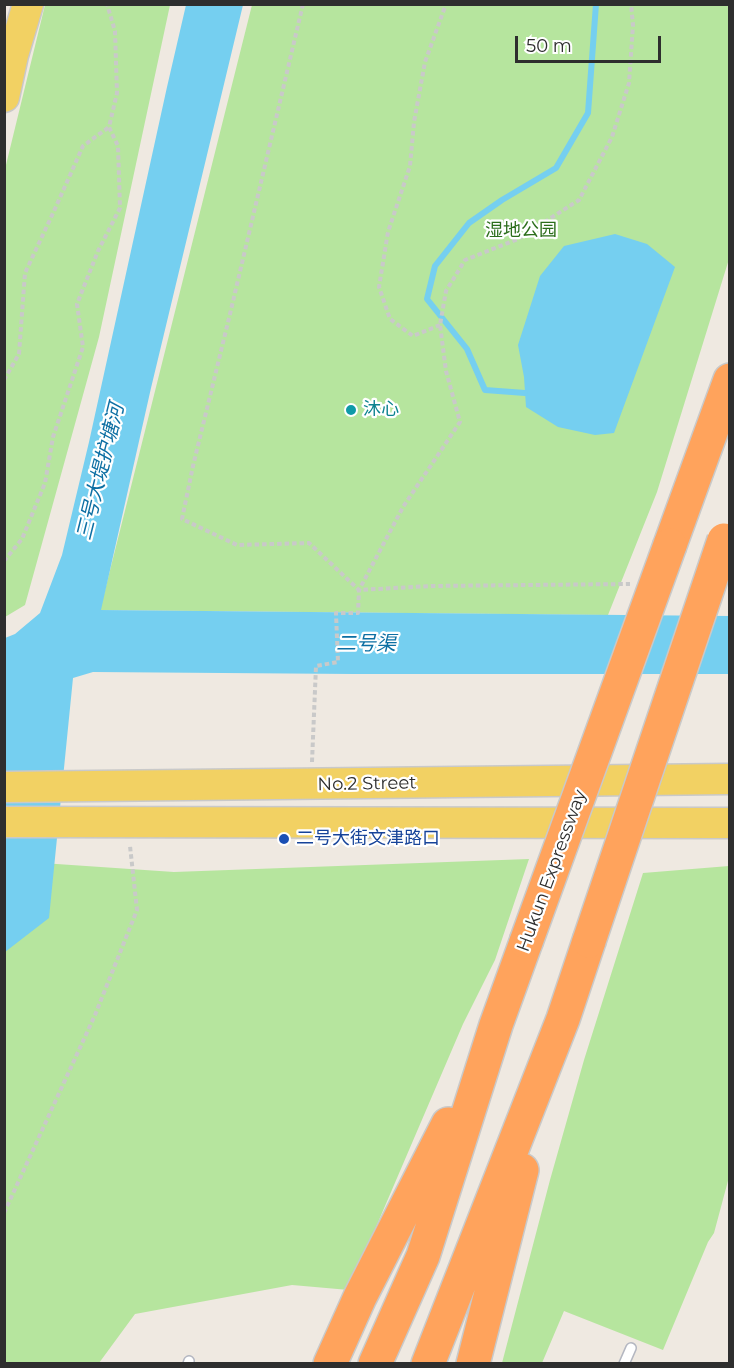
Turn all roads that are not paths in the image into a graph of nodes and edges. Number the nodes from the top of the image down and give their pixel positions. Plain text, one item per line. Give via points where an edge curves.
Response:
1 (28, 4) edge
2 (9, 54) edge
3 (4, 97) edge
4 (729, 380) edge
5 (727, 531) edge
6 (729, 779) edge
7 (4, 787) edge
8 (4, 822) edge
9 (729, 823) edge
10 (563, 1018) junction
11 (496, 1025) junction
12 (631, 1348) dead end
13 (330, 1364) edge
14 (375, 1364) edge
15 (428, 1364) edge
16 (473, 1364) edge
17 (624, 1364) edge

1 - 2 main road
2 - 3 main road
4 - 11 highway, Hukun Expressway, bridge
5 - 10 highway, bridge
6 - 7 main road, No.2 Street
8 - 9 main road, No.2 Street
10 - 15 highway
10 - 16 highway
11 - 13 highway
11 - 14 highway, Hukun Expressway via 423,1256
12 - 17 lane

